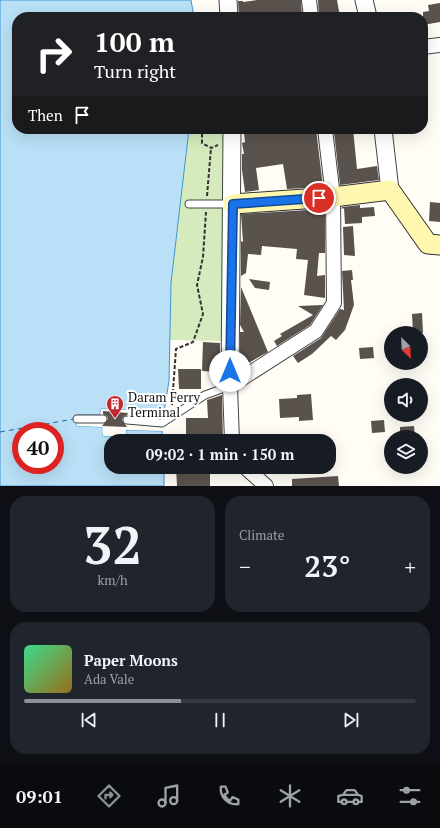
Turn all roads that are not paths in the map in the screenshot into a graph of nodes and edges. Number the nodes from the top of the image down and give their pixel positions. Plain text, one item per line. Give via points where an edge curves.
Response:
1 (228, 0) edge
2 (309, 0) edge
3 (364, 0) edge
4 (229, 12) edge
5 (310, 12) edge
6 (367, 12) edge
7 (440, 45) edge
8 (428, 46) edge
9 (326, 134) edge
10 (384, 134) edge
11 (226, 135) edge
12 (390, 190) junction
13 (333, 197) junction
14 (189, 204) dead end
15 (233, 204) junction
16 (440, 245) edge
17 (230, 386) junction
18 (77, 419) dead end
19 (103, 419) dead end
20 (127, 420) dead end
21 (232, 434) edge
22 (252, 474) edge
23 (266, 486) edge

1 - 4 street
2 - 5 street
3 - 6 street
7 - 8 street
9 - 13 street
10 - 12 street
11 - 15 street
12 - 13 main road
12 - 16 main road via 428,244
13 - 15 main road
13 - 17 street via 334,303 316,331
14 - 15 lane
15 - 17 street
17 - 20 lane via 205,395 162,423
17 - 21 street
18 - 19 lane
22 - 23 street

